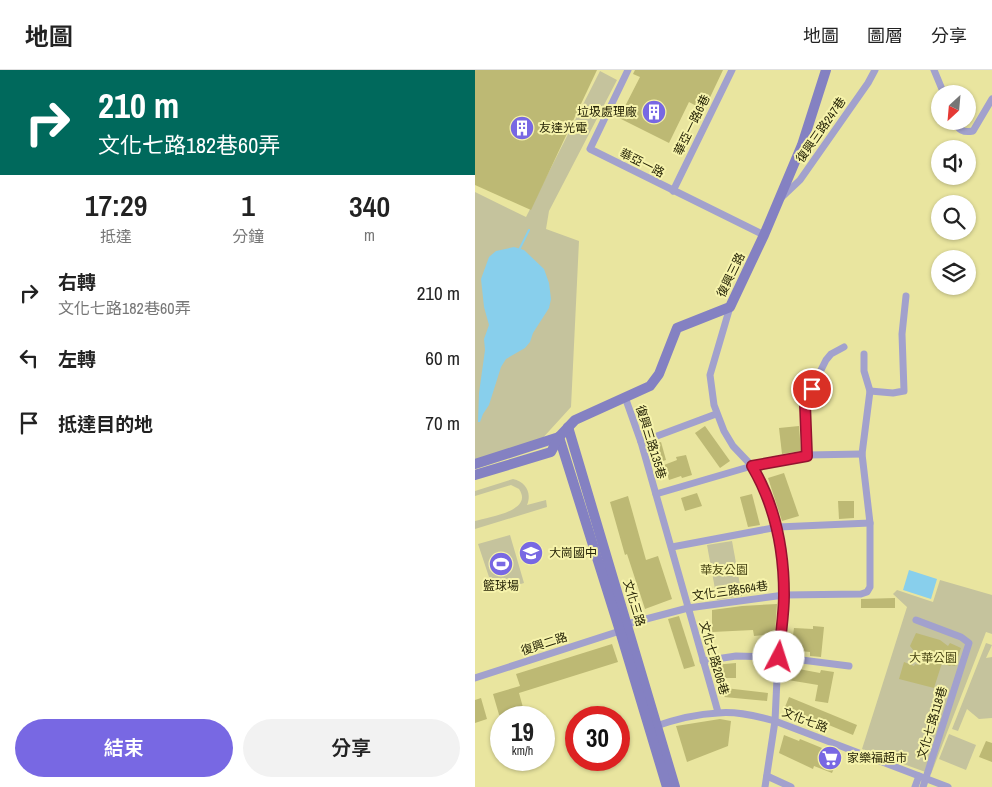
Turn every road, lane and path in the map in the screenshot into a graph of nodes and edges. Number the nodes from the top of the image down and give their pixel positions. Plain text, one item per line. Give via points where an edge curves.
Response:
1 (628, 70) edge
2 (732, 70) edge
3 (826, 70) edge
4 (875, 70) edge
5 (934, 70) edge
6 (940, 85) edge
7 (992, 99) edge
8 (976, 126) edge
9 (959, 130) edge
10 (974, 130) edge
11 (673, 191) junction
12 (779, 198) junction
13 (764, 235) junction
14 (906, 296) dead end
15 (730, 307) junction
16 (844, 347) dead end
17 (864, 354) dead end
18 (870, 391) junction
19 (625, 396) junction
20 (717, 414) junction
21 (568, 427) junction
22 (559, 438) junction
23 (641, 442) junction
24 (863, 454) junction
25 (807, 456) junction
26 (475, 464) edge
27 (752, 466) junction
28 (475, 475) edge
29 (656, 494) junction
30 (870, 523) junction
31 (777, 527) junction
32 (672, 547) junction
33 (784, 595) junction
34 (688, 608) junction
35 (916, 620) dead end
36 (623, 628) junction
37 (779, 657) junction
38 (703, 660) junction
39 (849, 666) dead end
40 (475, 678) edge
41 (719, 712) junction
42 (775, 721) junction
43 (653, 727) junction
44 (767, 776) junction
45 (923, 777) junction
46 (667, 787) edge
47 (675, 787) edge
48 (765, 787) edge
49 (791, 787) edge
50 (915, 787) edge
51 (923, 787) edge
52 (947, 787) edge

1 - 11 street, 華亞一路 via 590,149
2 - 11 street, 華亞一路6巷
3 - 12 street, 復興三路 via 802,145
4 - 12 street, 復興三路247巷 via 800,180
5 - 6 street
7 - 8 street
9 - 10 street via 966,133
11 - 13 street, 華亞一路
12 - 13 street, 復興三路
13 - 15 street, 復興三路
14 - 18 street via 902,334 904,392
15 - 19 street, 復興三路 via 677,328 659,374 650,386
15 - 20 street via 710,375
16 - 25 street via 826,360 805,404
17 - 18 street via 864,371
18 - 24 street
19 - 21 street, 復興三路 via 575,420
19 - 23 street, 復興三路135巷
20 - 23 street
20 - 27 street via 733,446
21 - 22 street, 復興三路
21 - 36 street, 文化三路
22 - 26 street
22 - 28 street, 復興三路 via 551,452
22 - 36 street, 文化三路
23 - 29 street, 復興三路135巷
24 - 25 street
24 - 30 street
25 - 27 street
27 - 29 street
27 - 31 street
29 - 32 street, 文化七路206巷
30 - 31 street
30 - 33 street, 文化三路564巷 via 870,587 867,592
31 - 32 street
31 - 33 street
32 - 34 street, 文化七路206巷
33 - 34 street, 文化三路564巷
33 - 37 street
34 - 36 street, 文化三路564巷
34 - 38 street, 文化七路206巷
35 - 45 street, 文化七路118巷 via 969,643
36 - 40 street, 復興二路
36 - 43 street, 文化三路
37 - 38 street via 736,656
37 - 39 street
37 - 42 street
38 - 41 street, 文化七路206巷
41 - 42 street, 文化七路
41 - 43 street, 文化七路
42 - 44 street
42 - 45 street, 文化七路
43 - 46 street, 文化三路
43 - 47 street, 文化三路
44 - 48 street
44 - 49 street
45 - 50 street
45 - 51 street
45 - 52 street, 文化七路

